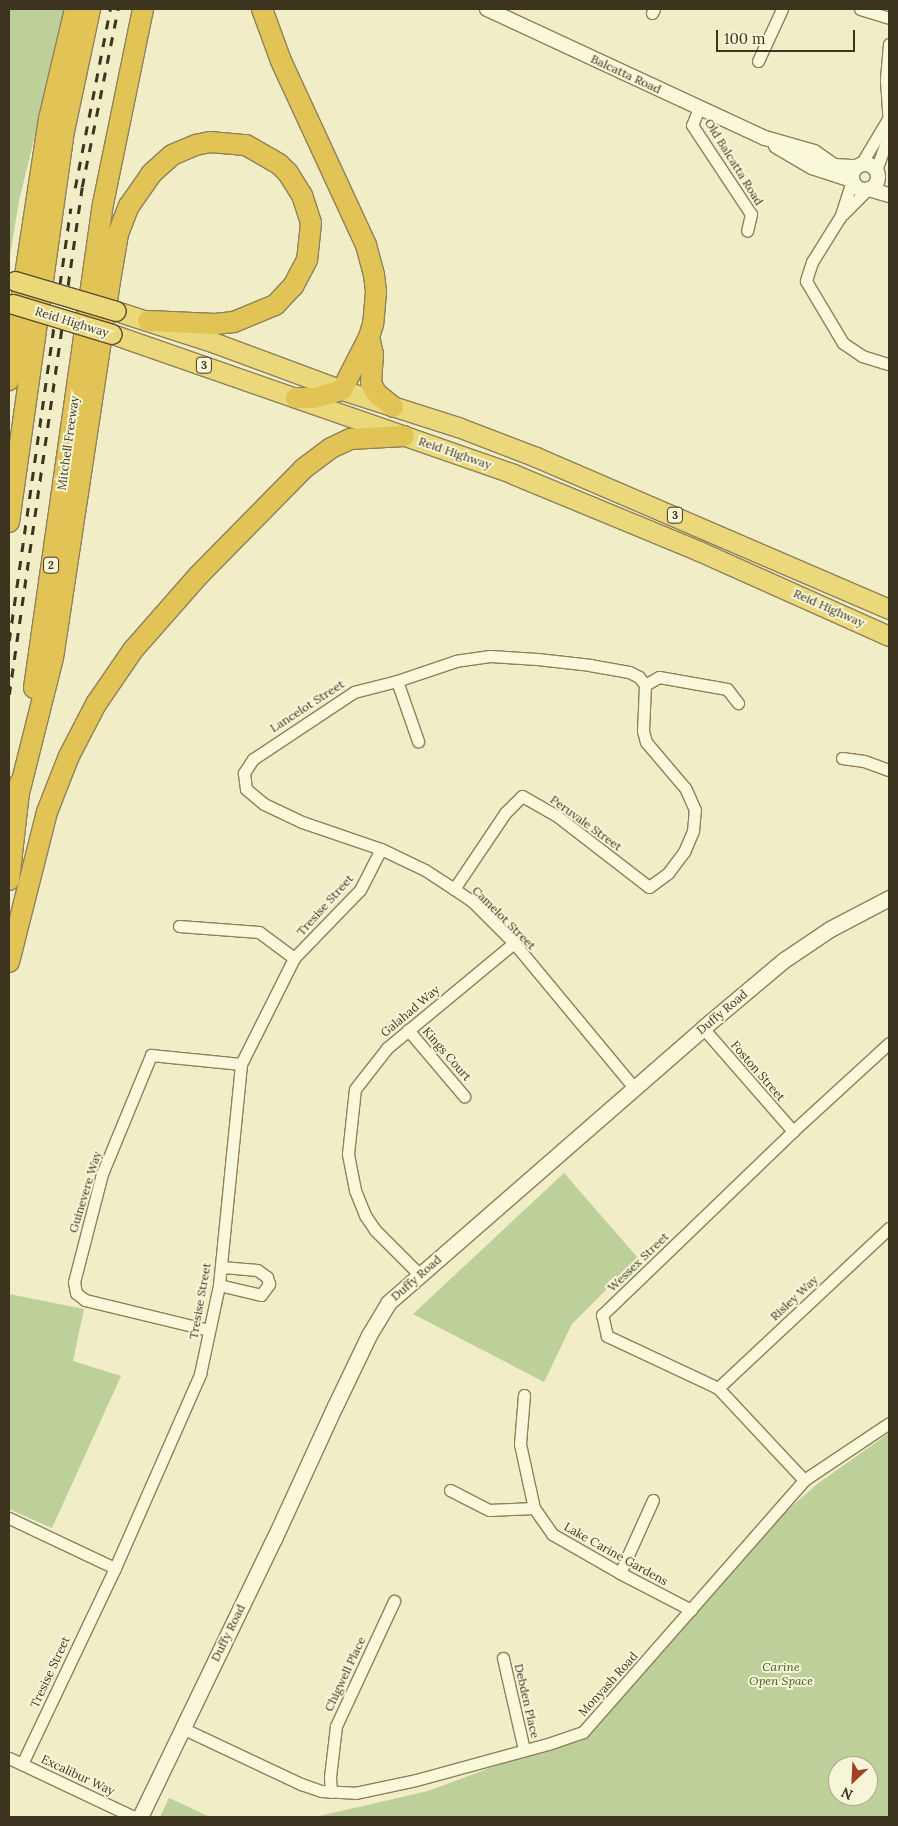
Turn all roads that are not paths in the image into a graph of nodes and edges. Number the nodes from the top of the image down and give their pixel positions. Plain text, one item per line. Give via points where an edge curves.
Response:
1 (75, 9) edge
2 (90, 9) edge
3 (143, 9) edge
4 (262, 9) edge
5 (487, 9) edge
6 (782, 9) edge
7 (860, 9) edge
8 (889, 18) edge
9 (889, 44) edge
10 (758, 62) dead end
11 (699, 108) junction
12 (889, 122) edge
13 (889, 134) edge
14 (876, 170) junction
15 (856, 173) junction
16 (889, 178) edge
17 (868, 189) junction
18 (889, 195) edge
19 (840, 217) junction
20 (747, 231) dead end
21 (12, 280) edge
22 (11, 303) edge
23 (148, 321) junction
24 (369, 337) junction
25 (889, 364) edge
26 (9, 380) edge
27 (342, 390) junction
28 (296, 398) junction
29 (393, 408) junction
30 (404, 436) junction
31 (9, 522) edge
32 (889, 609) edge
33 (889, 636) edge
34 (397, 681) junction
35 (645, 685) junction
36 (738, 703) dead end
37 (418, 741) dead end
38 (842, 758) dead end
39 (889, 770) edge
40 (244, 773) joint
41 (18, 797) junction
42 (381, 849) junction
43 (9, 880) edge
44 (454, 889) junction
45 (889, 898) edge
46 (179, 926) dead end
47 (514, 943) junction
48 (294, 958) junction
49 (9, 962) edge
50 (703, 1028) junction
51 (408, 1030) junction
52 (889, 1043) edge
53 (241, 1064) junction
54 (635, 1089) junction
55 (464, 1096) dead end
56 (792, 1131) junction
57 (889, 1228) edge
58 (221, 1267) junction
59 (420, 1275) junction
60 (218, 1285) junction
61 (209, 1330) junction
62 (718, 1388) junction
63 (524, 1395) dead end
64 (889, 1423) edge
65 (804, 1480) junction
66 (450, 1490) dead end
67 (653, 1500) dead end
68 (534, 1508) junction
69 (9, 1518) edge
70 (115, 1568) junction
71 (620, 1573) junction
72 (394, 1601) dead end
73 (691, 1610) junction
74 (503, 1658) dead end
75 (182, 1728) junction
76 (524, 1750) junction
77 (9, 1758) edge
78 (22, 1764) junction
79 (331, 1792) junction
80 (134, 1817) edge
81 (140, 1817) edge

1 - 26 highway via 49,119
2 - 31 highway via 64,136
3 - 41 highway, Mitchell Freeway / 2 via 103,204
4 - 24 highway via 282,61 366,245 376,292
5 - 11 street, Balcatta Road
6 - 10 street
7 - 8 street
9 - 12 street via 886,80
11 - 15 street, Balcatta Road via 765,138 814,152 834,166
11 - 20 street, Old Balcatta Road via 692,125 751,214
12 - 15 street
13 - 14 street
14 - 15 street via 871,165
14 - 16 street
14 - 17 street via 877,182
15 - 17 street via 858,188
15 - 19 street
17 - 18 street
17 - 19 street
19 - 25 street via 812,262 806,281 843,343 862,356
21 - 23 highway, Reid Highway / 3, bridge
22 - 28 highway, Reid Highway / 3, bridge via 112,334
23 - 27 highway, Reid Highway / 3
23 - 41 highway via 234,322 275,305 292,286 307,260 311,223 302,195 279,164 246,145 210,142 196,145 172,155 151,174 129,206 118,234 52,658
24 - 27 highway
24 - 29 highway via 373,354 373,388
27 - 28 highway via 314,398
27 - 29 highway, Reid Highway / 3
28 - 30 highway, Reid Highway / 3
29 - 32 highway, Reid Highway / 3 via 458,427 536,456
30 - 33 highway, Reid Highway / 3 via 467,456 569,496
30 - 49 highway via 350,439 303,468 199,575 133,650 96,704 69,756 47,812
34 - 35 street, Lancelot Street via 465,660 490,656 536,658 629,672
34 - 37 street
34 - 40 street, Lancelot Street via 354,692 253,758
35 - 36 street via 658,677 726,689
35 - 44 street, Peruvale Street via 646,742 685,788 695,810 684,852 668,873 649,887 557,816 522,796 505,813
38 - 39 street
40 - 42 street, Camelot Street via 246,789 264,804 302,822
41 - 43 highway, Mitchell Freeway / 2
42 - 44 street, Camelot Street via 425,870
42 - 48 street, Tresise Street via 360,890
44 - 47 street, Camelot Street via 472,901
45 - 50 main road, Duffy Road via 802,946
46 - 48 street via 259,932
47 - 51 street, Galahad Way
47 - 54 street, Camelot Street
48 - 53 street, Tresise Street
50 - 54 main road, Duffy Road
50 - 56 street, Foston Street
51 - 55 street, Kings Court
51 - 59 street, Galahad Way via 387,1048 355,1089 348,1154 355,1190 368,1221 382,1240
52 - 56 street, Wessex Street
53 - 58 street, Tresise Street
53 - 61 street, Guinevere Way via 151,1055 102,1174 74,1282 76,1293 85,1300
54 - 59 main road, Duffy Road
56 - 62 street, Wessex Street via 602,1315 607,1336
57 - 62 street, Risley Way
58 - 60 street, Tresise Street
58 - 60 street via 257,1270 267,1277 270,1284 261,1295
59 - 75 main road, Duffy Road via 388,1303 369,1335
60 - 61 street, Tresise Street
61 - 70 street, Tresise Street via 200,1374
62 - 65 street, Wessex Street
63 - 68 street, Lake Carine Gardens via 520,1444
64 - 65 street, Monyash Road
65 - 73 street, Monyash Road
66 - 68 street via 489,1510
67 - 71 street
68 - 71 street, Lake Carine Gardens via 552,1534
69 - 70 street
70 - 78 street, Tresise Street
71 - 73 street, Lake Carine Gardens
72 - 79 street, Chigwell Place via 336,1726
73 - 76 street, Monyash Road via 583,1732
74 - 76 street, Debden Place
75 - 79 street, Monyash Road via 301,1784
75 - 81 main road, Duffy Road
76 - 79 street, Monyash Road via 407,1782 355,1793
77 - 78 street, Excalibur Way
78 - 80 street, Excalibur Way

